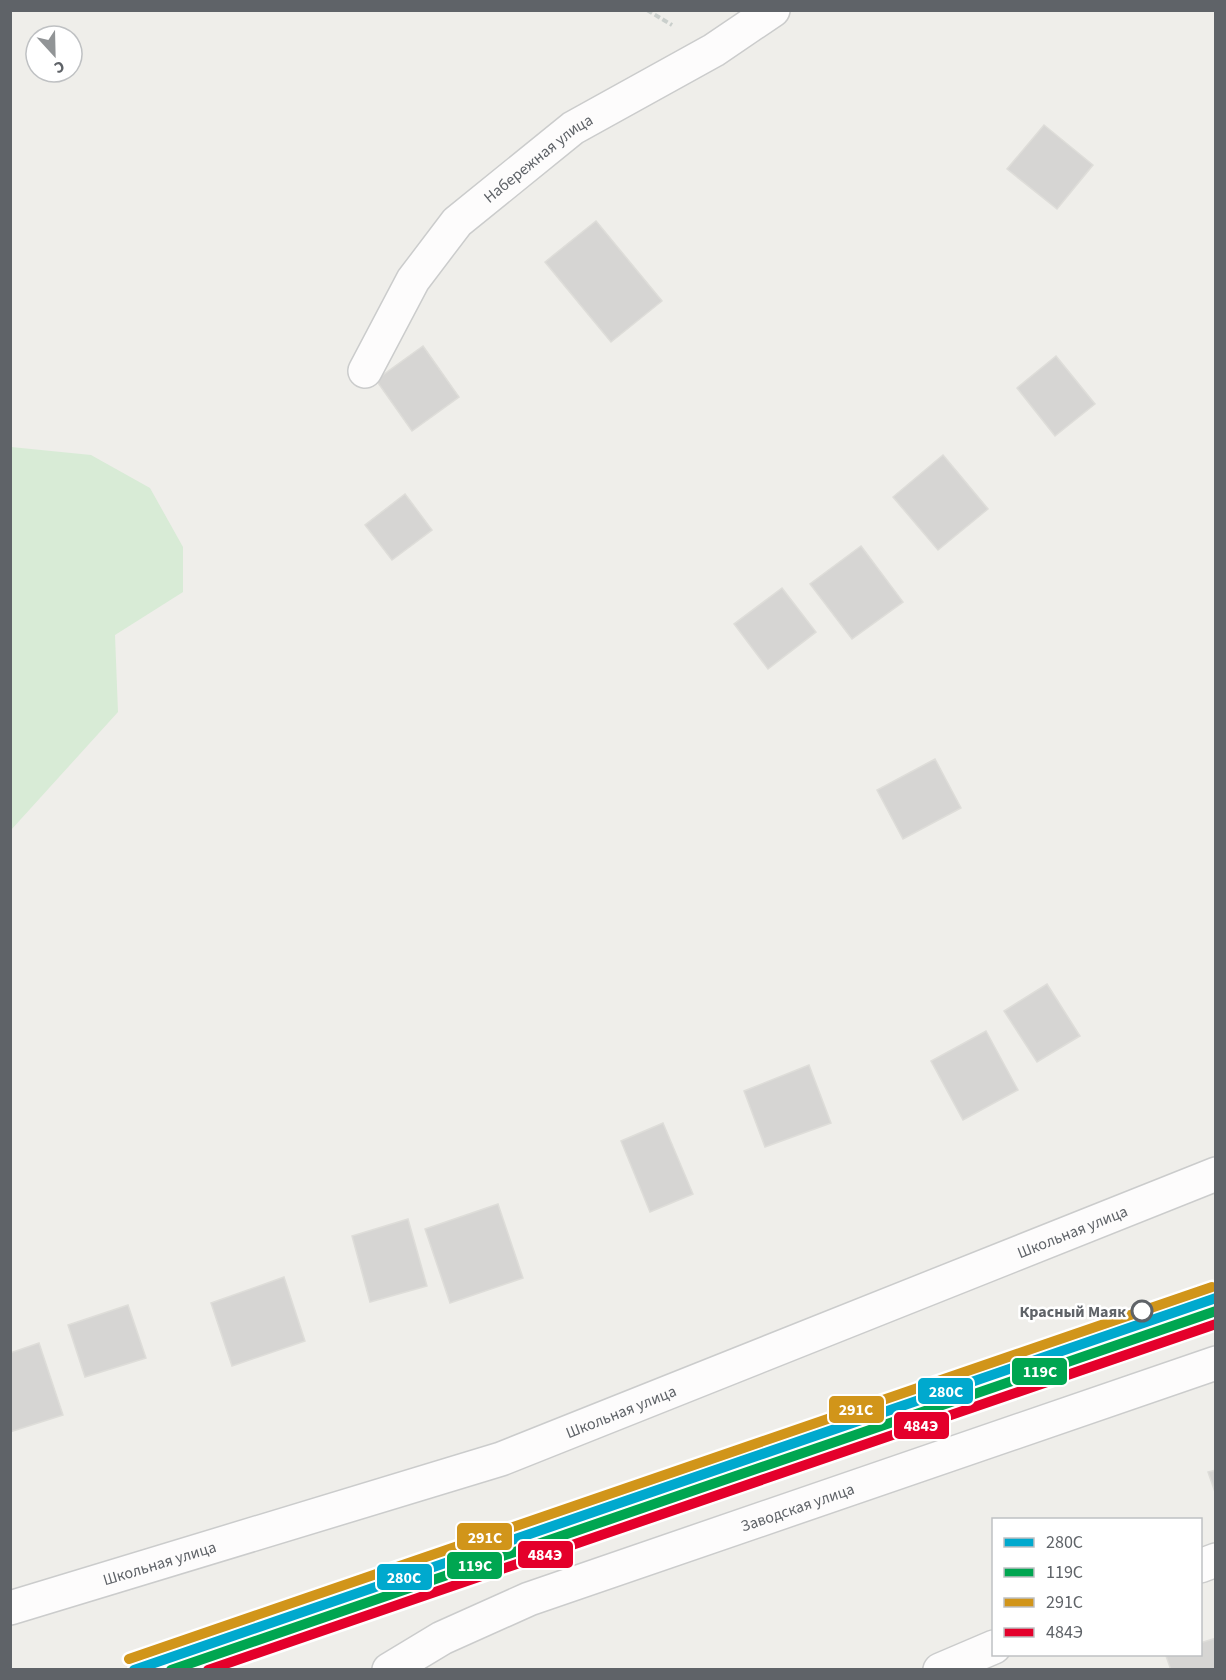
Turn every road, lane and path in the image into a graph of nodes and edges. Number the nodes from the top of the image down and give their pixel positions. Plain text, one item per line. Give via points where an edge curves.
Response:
1 (773, 10) edge
2 (365, 371) dead end
3 (1215, 1174) edge
4 (1215, 1363) edge
5 (10, 1608) edge
6 (992, 1647) edge
7 (389, 1670) edge
8 (939, 1670) edge

1 - 2 street, Набережная улица via 714,50 573,128 457,222 413,280
3 - 5 street, Школьная улица via 501,1459
4 - 7 street, Заводская улица via 529,1599 442,1638
6 - 8 street

